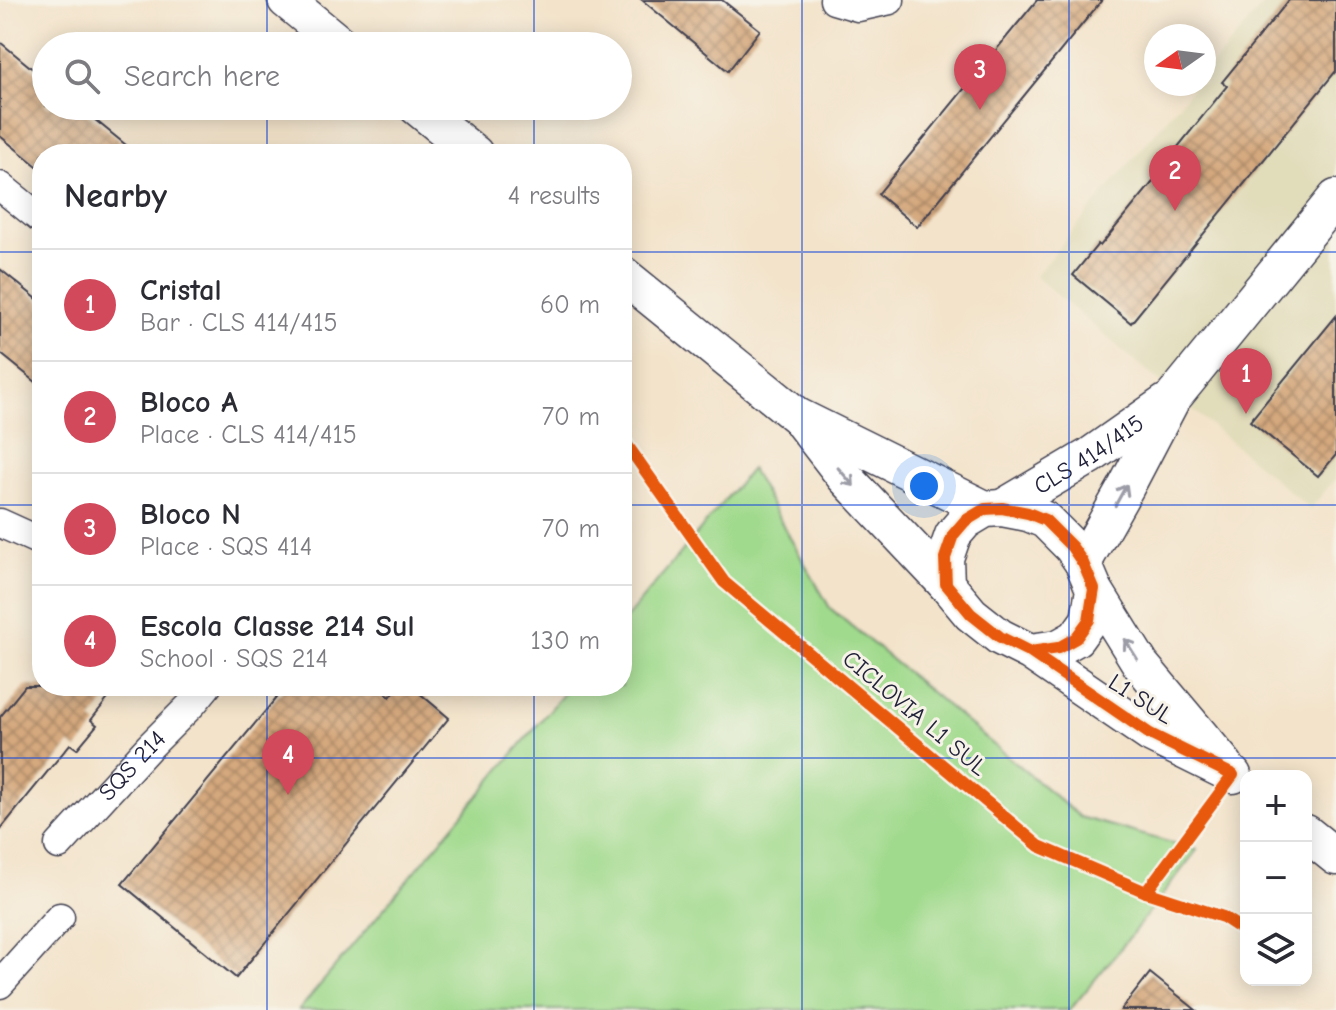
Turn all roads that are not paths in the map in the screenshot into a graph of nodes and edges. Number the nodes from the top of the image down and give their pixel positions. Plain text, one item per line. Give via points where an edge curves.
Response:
1 (286, 0) edge
2 (834, 0) edge
3 (890, 0) edge
4 (325, 32) edge
5 (433, 120) edge
6 (463, 144) edge
7 (0, 186) edge
8 (1336, 198) edge
9 (32, 212) edge
10 (632, 282) edge
11 (1172, 399) junction
12 (797, 416) junction
13 (994, 508) junction
14 (0, 523) edge
15 (32, 537) edge
16 (1088, 576) junction
17 (946, 584) junction
18 (1030, 652) junction
19 (199, 696) edge
20 (1240, 780) edge
21 (1312, 838) edge
22 (59, 845) dead end
23 (1336, 857) edge
24 (60, 917) dead end
25 (0, 984) edge

1 - 4 street
2 - 3 street via 858,7
5 - 6 street
7 - 9 street
8 - 11 street, CLS 414/415
10 - 12 street
11 - 13 street, CLS 414/415 via 1090,456
16 -> 11 street, CLS 414/415
12 - 13 street
12 -> 17 street via 844,476
13 - 16 street via 1045,520 1061,534
13 - 17 street via 965,521 953,535 945,558
14 - 15 street
16 - 18 street via 1089,620 1076,638 1058,648
20 -> 16 street, L1 SUL via 1141,665
17 - 18 street via 971,614
18 - 20 street, L1 SUL via 1150,734
19 - 22 street, SQS 214
21 - 23 street
24 - 25 street

